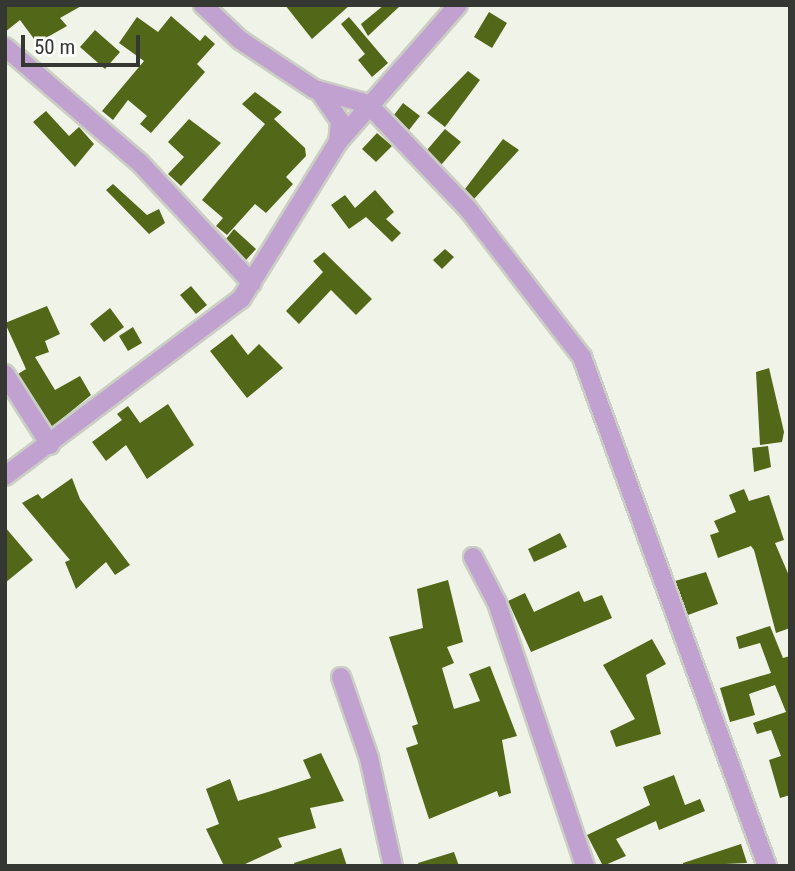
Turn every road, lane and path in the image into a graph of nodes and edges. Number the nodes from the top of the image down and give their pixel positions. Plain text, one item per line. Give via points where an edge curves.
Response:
1 (203, 5) edge
2 (458, 5) edge
3 (5, 47) edge
4 (319, 91) junction
5 (368, 104) junction
6 (338, 142) junction
7 (253, 283) junction
8 (5, 374) edge
9 (50, 445) junction
10 (5, 476) edge
11 (473, 557) dead end
12 (341, 677) dead end
13 (393, 866) edge
14 (585, 866) edge
15 (767, 866) edge

1 - 4 street via 270,61
2 - 5 street
3 - 7 street via 140,163
4 - 5 street
4 - 6 street via 340,121
5 - 6 street
5 - 15 street via 468,209 582,357
6 - 7 street
7 - 9 street via 224,316 127,382
8 - 9 street
9 - 10 street
11 - 14 street via 497,603
12 - 13 street via 369,758

